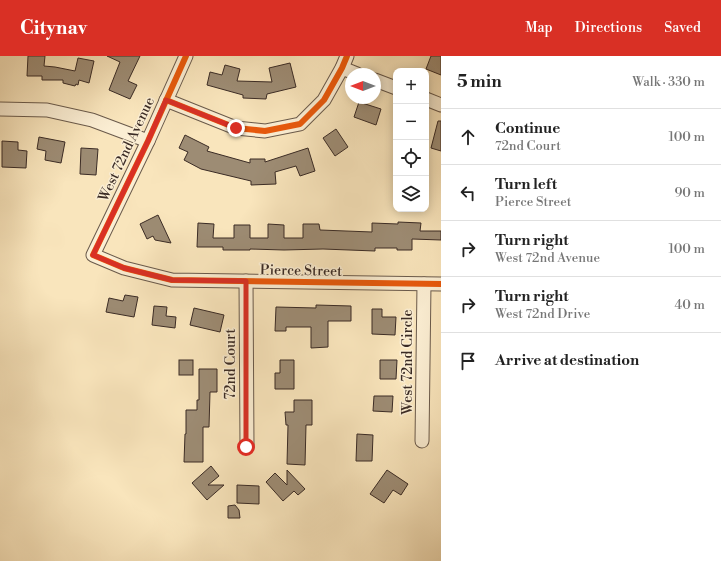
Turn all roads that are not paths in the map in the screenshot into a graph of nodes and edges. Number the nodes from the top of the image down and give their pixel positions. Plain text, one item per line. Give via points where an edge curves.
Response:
1 (186, 56) edge
2 (347, 56) edge
3 (342, 68) junction
4 (345, 69) edge
5 (381, 82) edge
6 (393, 87) edge
7 (166, 100) junction
8 (429, 100) edge
9 (441, 105) edge
10 (0, 109) edge
11 (148, 141) junction
12 (93, 255) joint
13 (246, 281) junction
14 (424, 284) junction
15 (441, 284) edge
16 (422, 441) dead end
17 (246, 447) dead end

1 - 7 street, West 72nd Avenue
2 - 3 street
3 - 4 street
3 - 7 street via 324,100 300,124 264,131 236,128
5 - 6 street
7 - 11 street, West 72nd Avenue
8 - 9 street
10 - 11 street via 47,110 92,120
11 - 12 street, West 72nd Avenue
12 - 13 street, Pierce Street via 124,268 172,280
13 - 14 street, Pierce Street
13 - 17 street, 72nd Court
14 - 15 street, Pierce Street
14 - 16 street, West 72nd Circle

